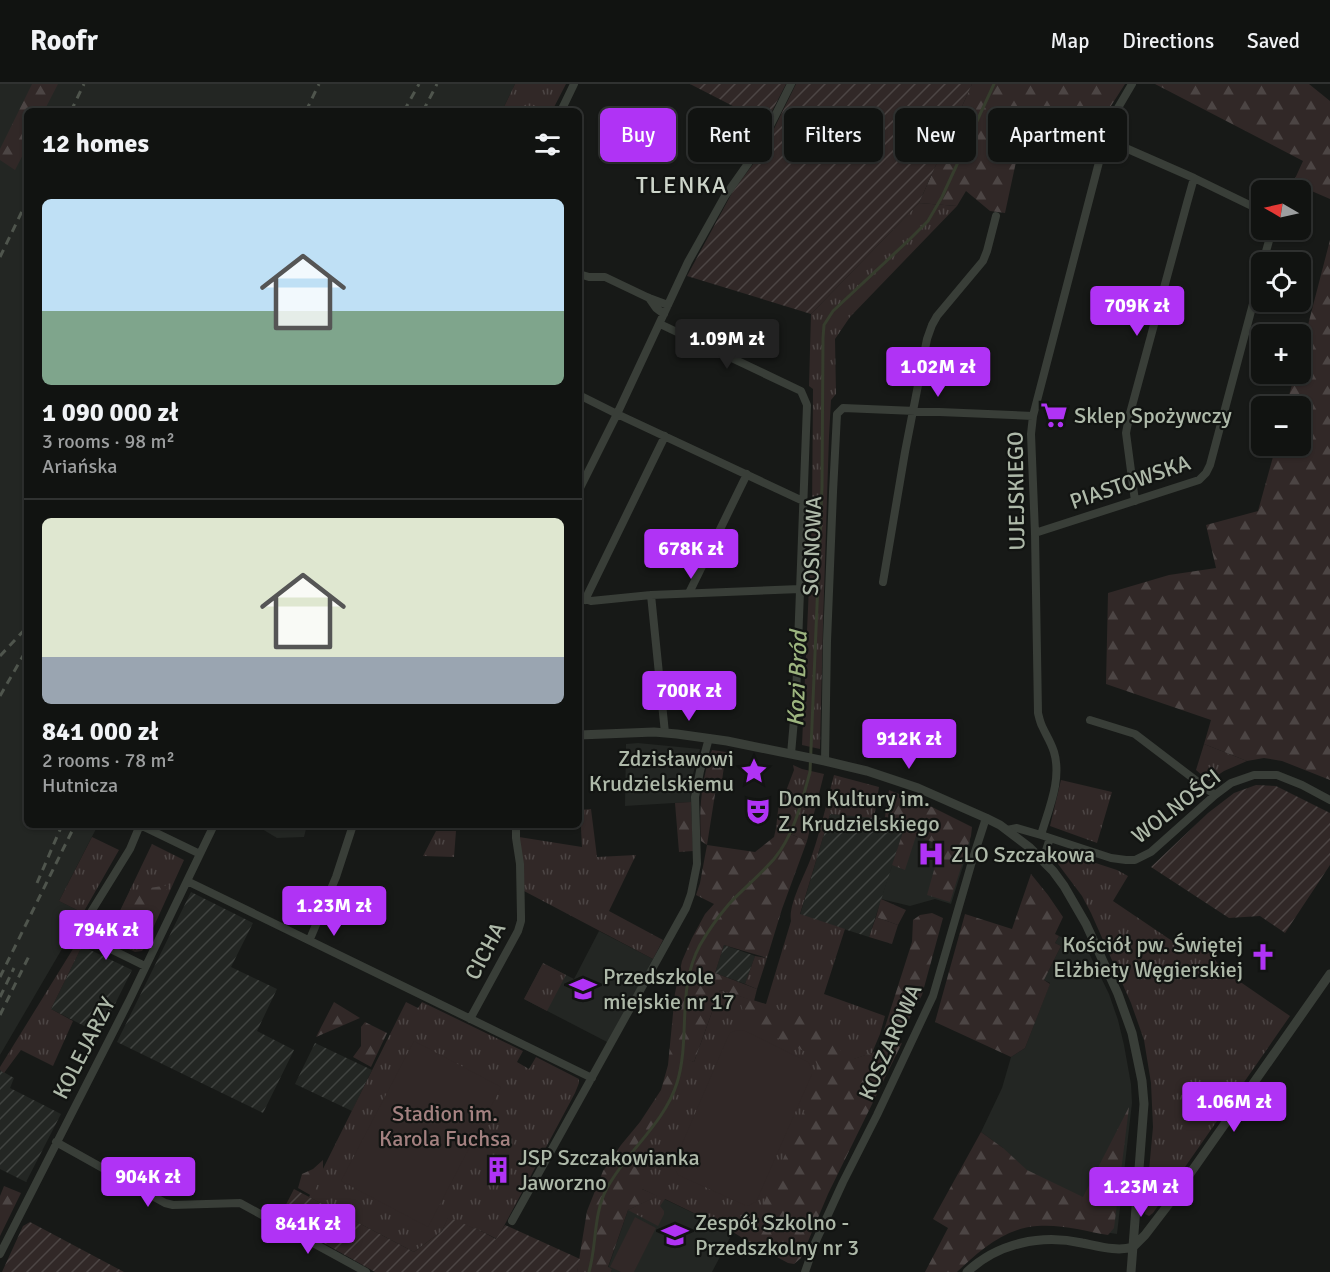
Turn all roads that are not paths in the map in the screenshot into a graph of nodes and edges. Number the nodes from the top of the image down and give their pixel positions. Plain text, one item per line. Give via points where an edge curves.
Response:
1 (574, 84) edge
2 (791, 84) edge
3 (1132, 84) edge
4 (562, 108) edge
5 (1119, 108) edge
6 (1127, 149) edge
7 (1099, 162) edge
8 (1194, 178) junction
9 (1251, 206) edge
10 (996, 216) dead end
11 (582, 275) edge
12 (649, 298) junction
13 (668, 305) junction
14 (1251, 311) edge
15 (664, 314) junction
16 (660, 324) junction
17 (582, 396) edge
18 (914, 410) junction
19 (618, 414) junction
20 (1033, 416) junction
21 (665, 436) junction
22 (747, 474) junction
23 (582, 484) edge
24 (803, 501) junction
25 (1135, 501) junction
26 (1035, 533) junction
27 (884, 582) dead end
28 (800, 589) junction
29 (689, 593) junction
30 (651, 595) junction
31 (582, 599) edge
32 (1090, 720) dead end
33 (665, 733) junction
34 (582, 735) edge
35 (709, 738) junction
36 (793, 755) junction
37 (823, 761) junction
38 (1215, 795) junction
39 (1330, 800) edge
40 (986, 818) junction
41 (139, 828) edge
42 (146, 828) edge
43 (213, 828) edge
44 (352, 828) edge
45 (516, 828) edge
46 (1007, 830) junction
47 (1041, 835) junction
48 (1050, 838) junction
49 (200, 854) junction
50 (1042, 860) junction
51 (187, 881) junction
52 (310, 939) junction
53 (145, 966) junction
54 (1330, 974) edge
55 (470, 1019) junction
56 (592, 1078) junction
57 (56, 1142) junction
58 (512, 1221) dead end
59 (1133, 1247) junction
60 (0, 1254) edge
61 (366, 1272) edge
62 (805, 1272) edge
63 (968, 1272) edge
64 (1131, 1272) edge

1 - 4 street
2 - 13 street via 759,148 688,262
3 - 5 street, UJEJSKIEGO
6 - 8 street
7 - 20 street, UJEJSKIEGO
8 - 9 street
8 - 25 street via 1128,417 1126,433
10 - 18 street via 983,261 932,325
11 - 12 street via 605,277
12 - 13 street
12 - 15 street
13 - 15 street
14 - 25 street, PIASTOWSKA via 1206,473 1199,480
15 - 16 street
16 - 19 street
16 - 24 street via 801,391 807,405
17 - 19 street
18 - 20 street
18 - 27 street
18 - 37 street, SOSNOWA via 843,408 837,414
19 - 21 street
19 - 23 street
20 - 26 street, UJEJSKIEGO
21 - 22 street
21 - 31 street
22 - 24 street
22 - 29 street
24 - 28 street
25 - 26 street, PIASTOWSKA
26 - 47 street, UJEJSKIEGO via 1038,713 1057,765
28 - 29 street
28 - 36 street
29 - 30 street
30 - 31 street
30 - 33 street
32 - 38 street via 1135,734
33 - 34 street
33 - 35 street
35 - 36 street
35 - 56 street via 695,797 697,864 691,894
36 - 37 street
37 - 40 street via 910,785
38 - 39 street, WOLNOŚCI via 1231,783 1254,775 1277,776
38 - 48 street, WOLNOŚCI via 1151,852 1135,860 1111,858
40 - 46 street
40 - 62 street, KOSZAROWA via 933,996 838,1192
41 - 53 street via 78,933
42 - 49 street
43 - 49 street, KOLEJARZY
44 - 52 street
45 - 55 street, CICHA via 521,921
46 - 47 street, WOLNOŚCI via 1017,828
46 - 50 street
47 - 48 street, WOLNOŚCI
48 - 50 street
49 - 51 street, KOLEJARZY
50 - 59 street via 1065,886 1086,924 1132,1033 1144,1104
51 - 52 street
51 - 53 street, KOLEJARZY
52 - 55 street
53 - 57 street, KOLEJARZY
54 - 59 street via 1168,1205
55 - 56 street
56 - 58 street
57 - 60 street, KOLEJARZY
57 - 61 street via 165,1203 240,1203
59 - 63 street via 1126,1250 1073,1241 1037,1240 1002,1249
59 - 64 street

